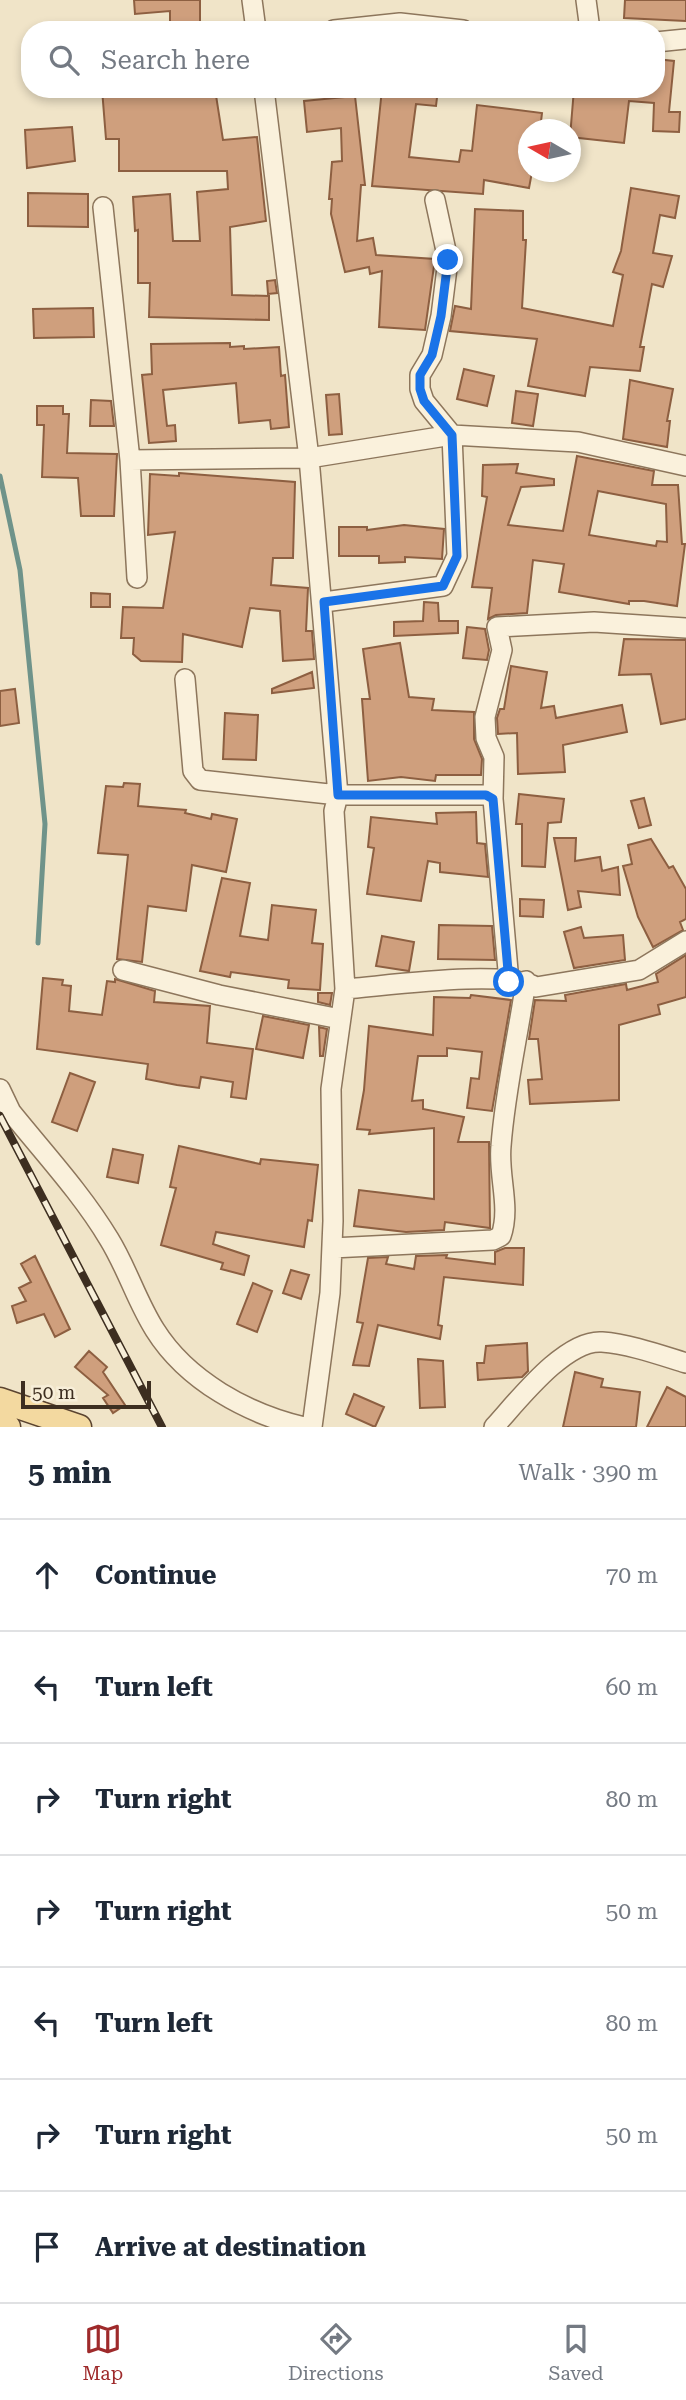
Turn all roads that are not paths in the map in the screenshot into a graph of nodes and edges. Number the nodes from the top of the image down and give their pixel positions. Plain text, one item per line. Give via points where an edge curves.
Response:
1 (253, 0) edge
2 (586, 0) edge
3 (256, 21) edge
4 (589, 21) edge
5 (686, 39) edge
6 (665, 41) edge
7 (265, 98) edge
8 (435, 200) dead end
9 (103, 208) dead end
10 (452, 435) junction
11 (309, 458) junction
12 (130, 460) junction
13 (685, 472) edge
14 (137, 578) dead end
15 (324, 602) junction
16 (686, 628) edge
17 (185, 679) dead end
18 (338, 795) junction
19 (493, 799) junction
20 (686, 941) edge
21 (123, 970) dead end
22 (517, 982) junction
23 (345, 989) junction
24 (340, 1019) junction
25 (0, 1089) edge
26 (332, 1248) junction
27 (686, 1363) edge
28 (0, 1401) edge
29 (0, 1424) edge
30 (8, 1427) edge
31 (79, 1427) edge
32 (304, 1427) edge
33 (312, 1427) edge
34 (494, 1427) edge

1 - 3 street
2 - 4 street
5 - 6 street
7 - 11 street
8 - 10 street via 448,260 441,316 432,355 420,375 420,389 424,401
9 - 12 street
10 - 11 street
10 - 13 street via 578,442
10 - 15 street via 457,556 443,586
11 - 12 street
11 - 15 street
12 - 14 street
15 - 18 street
16 - 19 street via 594,622 497,627 502,650 485,717 486,738 494,757
17 - 18 street via 193,771 200,780
18 - 19 street via 486,795
18 - 23 street via 334,811
19 - 22 street
20 - 22 street via 639,970 536,987
21 - 24 street
22 - 23 street via 485,978
22 - 26 street via 501,1144 501,1236
23 - 24 street
24 - 26 street via 331,1089
25 - 32 street via 11,1112 109,1238 155,1331 184,1366 270,1419
26 - 33 street
27 - 34 street via 600,1342 580,1346 561,1357
28 - 31 main road
29 - 30 main road

